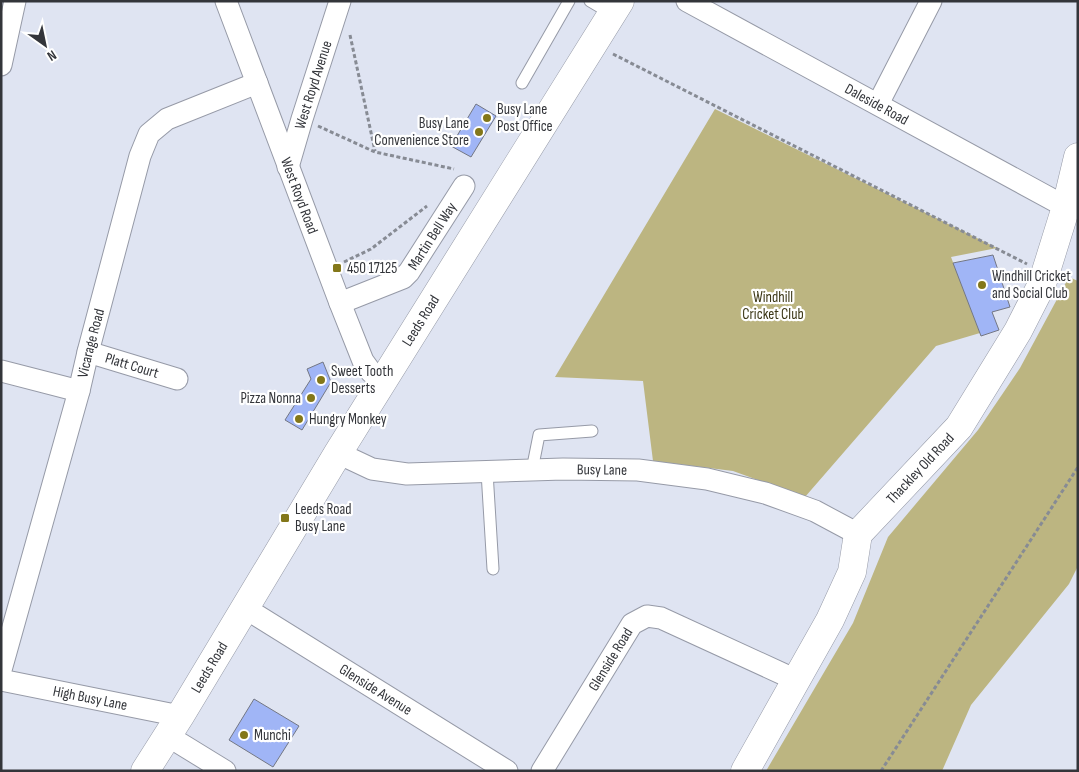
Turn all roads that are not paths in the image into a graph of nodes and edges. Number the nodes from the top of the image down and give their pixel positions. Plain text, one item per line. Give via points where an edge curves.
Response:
1 (15, 1) edge
2 (226, 1) edge
3 (340, 1) edge
4 (569, 1) edge
5 (687, 1) edge
6 (930, 1) edge
7 (607, 5) edge
8 (1, 65) edge
9 (257, 83) junction
10 (522, 83) dead end
11 (878, 104) junction
12 (1078, 157) edge
13 (288, 167) junction
14 (462, 178) road end
15 (1066, 207) junction
16 (340, 303) junction
17 (88, 352) junction
18 (1, 371) edge
19 (177, 379) dead end
20 (384, 381) junction
21 (78, 391) junction
22 (592, 431) dead end
23 (338, 453) junction
24 (532, 470) junction
25 (487, 472) junction
26 (858, 534) junction
27 (493, 569) dead end
28 (244, 608) junction
29 (1, 670) edge
30 (1, 680) edge
31 (796, 680) junction
32 (174, 726) junction
33 (145, 771) edge
34 (225, 771) edge
35 (507, 771) edge
36 (542, 771) edge
37 (745, 771) edge

1 - 8 street
2 - 9 street, West Royd Road
3 - 13 street, West Royd Avenue
4 - 10 lane
5 - 11 street, Daleside Road
6 - 11 street
7 - 20 main road, Leeds Road via 593,44
9 - 13 street, West Royd Road
9 - 17 street, Vicarage Road via 167,119 148,134
11 - 15 street, Daleside Road
12 - 15 main road, Thackley Old Road
13 - 16 street, West Royd Road
14 - 16 street, Martin Bell Way via 409,272 403,278
15 - 26 main road, Thackley Old Road via 1042,284 1018,331 959,427
16 - 20 street, West Royd Road via 363,361
17 - 19 street, Platt Court
17 - 21 street, Vicarage Road
18 - 21 street
20 - 23 main road, Leeds Road
21 - 29 street, Vicarage Road
22 - 24 lane via 539,435
23 - 25 street, Busy Lane via 372,469 407,474
23 - 28 main road, Leeds Road
24 - 25 street, Busy Lane
24 - 26 street, Busy Lane via 638,470 707,478 765,493 815,511
25 - 27 lane
26 - 31 main road via 852,572 830,620
28 - 32 main road, Leeds Road
28 - 35 street, Glenside Avenue
30 - 32 street, High Busy Lane
31 - 36 street, Glenside Road via 661,618 646,616 632,624
31 - 37 main road
32 - 33 main road, Leeds Road
32 - 34 street

